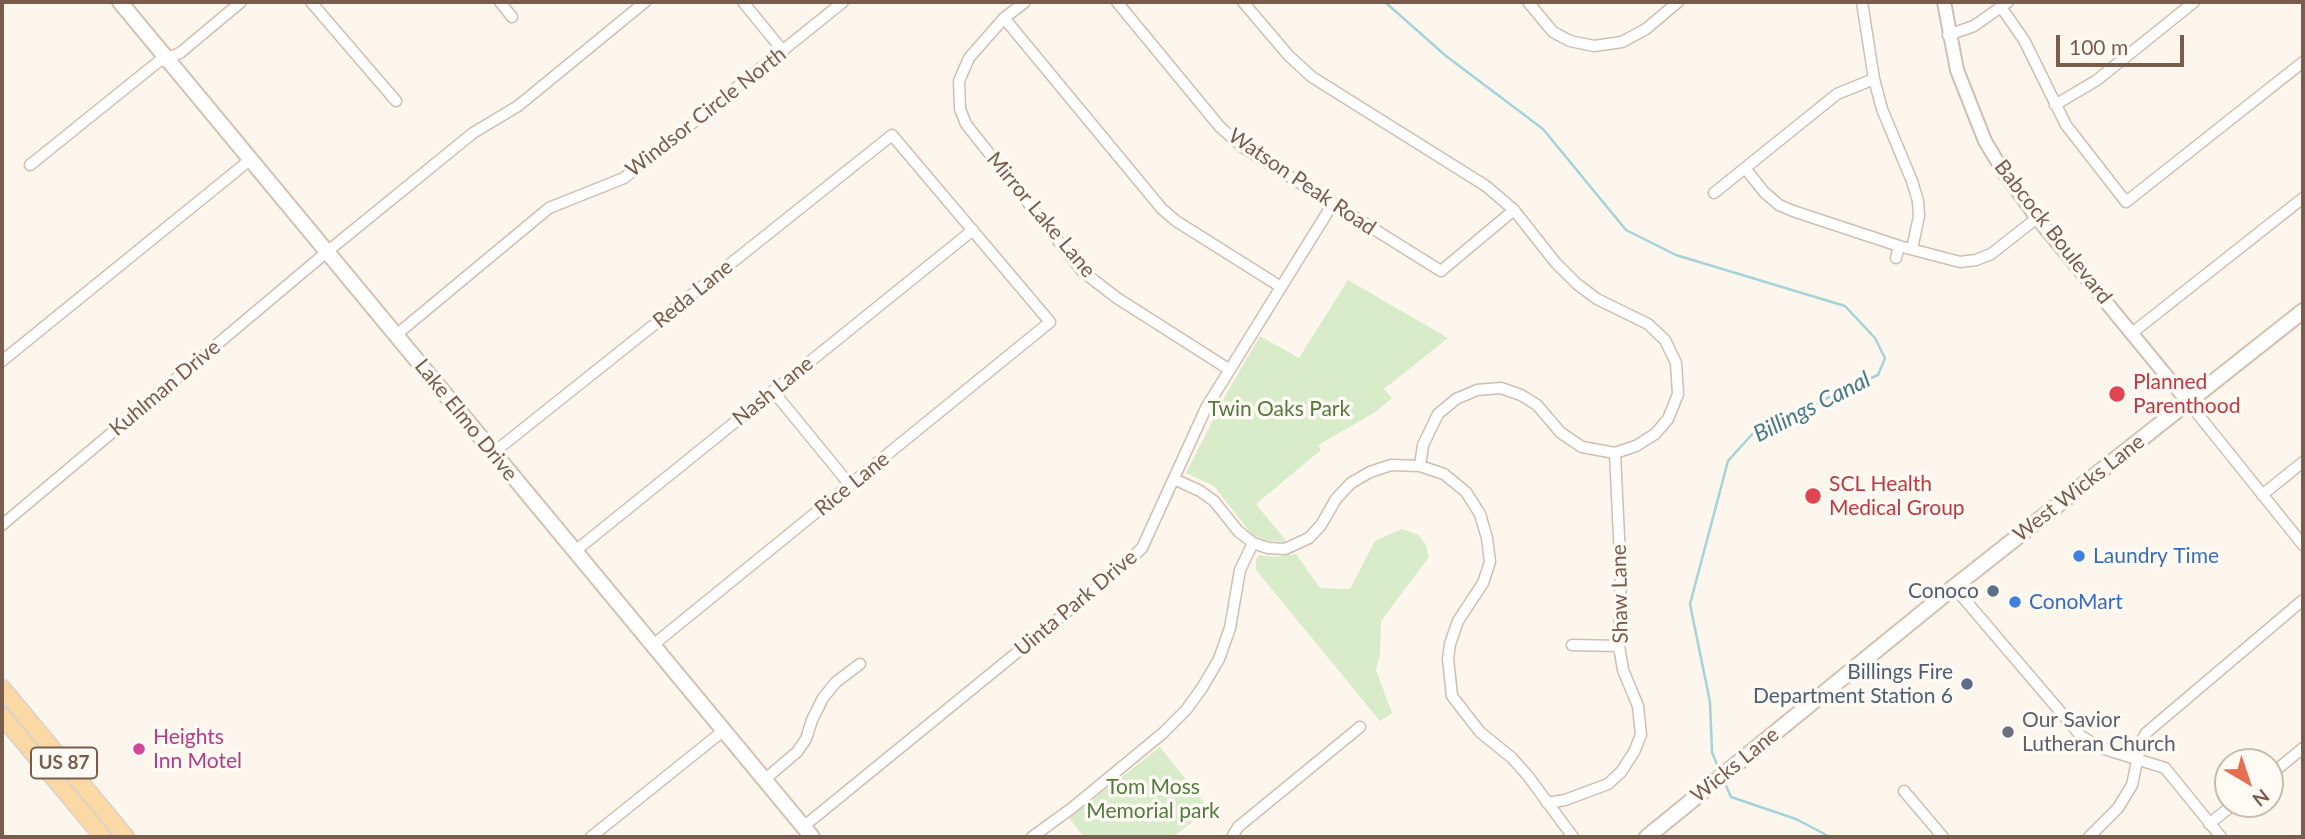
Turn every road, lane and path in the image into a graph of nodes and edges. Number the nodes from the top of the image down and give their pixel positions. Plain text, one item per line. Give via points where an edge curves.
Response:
1 (120, 2) edge
2 (241, 2) edge
3 (311, 2) edge
4 (500, 2) edge
5 (645, 2) edge
6 (743, 2) edge
7 (843, 2) edge
8 (1025, 2) edge
9 (1117, 2) edge
10 (1243, 2) edge
11 (1528, 2) edge
12 (1678, 2) edge
13 (1862, 2) edge
14 (1944, 2) edge
15 (2194, 2) edge
16 (2004, 5) edge
17 (512, 17) dead end
18 (1004, 18) junction
19 (1948, 35) junction
20 (783, 51) junction
21 (167, 58) junction
22 (2303, 62) edge
23 (1874, 79) junction
24 (396, 101) dead end
25 (2055, 106) junction
26 (251, 159) junction
27 (30, 165) dead end
28 (1745, 169) junction
29 (1714, 193) dead end
30 (2303, 198) edge
31 (1332, 205) junction
32 (1514, 210) junction
33 (2037, 218) junction
34 (973, 230) junction
35 (1899, 246) junction
36 (1912, 249) junction
37 (328, 251) junction
38 (1896, 258) dead end
39 (1281, 287) junction
40 (2303, 311) edge
41 (2132, 333) junction
42 (396, 335) junction
43 (2, 361) edge
44 (1230, 370) junction
45 (773, 391) junction
46 (2189, 402) junction
47 (493, 453) junction
48 (1615, 453) junction
49 (2303, 462) edge
50 (1420, 466) junction
51 (1174, 480) junction
52 (850, 485) junction
53 (2262, 495) junction
54 (2, 525) edge
55 (1254, 543) junction
56 (2303, 545) edge
57 (574, 552) junction
58 (1954, 587) junction
59 (2303, 600) edge
60 (653, 645) junction
61 (1572, 645) dead end
62 (1619, 646) junction
63 (860, 664) dead end
64 (2, 688) edge
65 (2, 716) edge
66 (1360, 727) dead end
67 (723, 731) junction
68 (2303, 748) edge
69 (2138, 758) junction
70 (2284, 764) edge
71 (764, 780) junction
72 (1904, 791) dead end
73 (1547, 803) junction
74 (2216, 818) edge
75 (2209, 824) junction
76 (808, 832) edge
77 (103, 837) edge
78 (126, 837) edge
79 (591, 837) edge
80 (1032, 837) edge
81 (1232, 837) edge
82 (1573, 837) edge
83 (1647, 837) edge
84 (1943, 837) edge
85 (2089, 837) edge
86 (2221, 837) edge

1 - 21 main road, Lake Elmo Drive
2 - 21 street via 180,53
3 - 24 street
4 - 17 street
5 - 37 street, Kuhlman Drive
6 - 20 street
7 - 20 street, Windsor Circle North
8 - 18 street
9 - 31 street, Watson Peak Road via 1220,127 1244,148
10 - 32 street via 1312,77 1486,186
11 - 12 street via 1553,32 1594,46 1622,42
13 - 23 street
14 - 19 street, Babcock Boulevard
15 - 25 street via 2096,80
16 - 19 street via 1974,26
16 - 25 street
18 - 39 street via 1162,209
18 - 44 street, Mirror Lake Lane via 969,58 959,81 960,109 966,124 1082,271 1116,298
19 - 33 street, Babcock Boulevard via 1985,141
20 - 42 street, Windsor Circle North via 624,178 549,208
21 - 26 main road, Lake Elmo Drive
21 - 27 street
22 - 25 street via 2126,202
23 - 28 street via 1837,94
23 - 36 street via 1918,201
26 - 37 main road, Lake Elmo Drive
26 - 43 street
28 - 29 street
28 - 35 street via 1779,205
30 - 41 street
31 - 32 street, Watson Peak Road via 1440,271
31 - 39 street, Uinta Park Drive
32 - 48 street via 1577,284 1648,324 1665,340 1676,363 1678,394 1668,419 1655,434
33 - 36 street via 1991,254 1976,260 1960,262
33 - 41 street, Babcock Boulevard
34 - 45 street, Nash Lane
34 - 47 street, Reda Lane via 892,135
34 - 52 street, Rice Lane via 1050,322
35 - 36 street
35 - 38 street
37 - 42 main road, Lake Elmo Drive
37 - 54 street, Kuhlman Drive
39 - 44 street, Uinta Park Drive
40 - 46 main road, West Wicks Lane
41 - 46 street, Babcock Boulevard
42 - 47 main road, Lake Elmo Drive
44 - 51 street, Uinta Park Drive via 1206,408
45 - 52 street
45 - 57 street, Nash Lane
46 - 53 street
46 - 58 main road, West Wicks Lane
47 - 57 main road, Lake Elmo Drive
48 - 50 street via 1582,447 1560,433 1537,405 1501,388 1477,390 1438,414 1423,445
48 - 62 street, Shaw Lane
49 - 53 street
50 - 55 street via 1391,465 1351,483 1321,525 1298,544 1285,549
50 - 73 street via 1444,474 1466,492 1480,514 1487,538 1490,562 1483,583 1458,621 1450,643 1452,696 1480,733 1512,758
51 - 55 street via 1214,502
51 - 76 street, Uinta Park Drive via 1142,548
52 - 60 street, Rice Lane
53 - 56 street
55 - 80 street via 1240,570 1230,628 1219,659 1186,710
57 - 60 main road, Lake Elmo Drive
58 - 69 street via 2081,736 2101,748
58 - 83 main road, Wicks Lane
59 - 69 street via 2146,733
60 - 67 main road, Lake Elmo Drive
61 - 62 street
62 - 73 street, Shaw Lane via 1638,706 1641,735 1634,752 1608,784
63 - 71 street via 823,698 797,752
64 - 78 main road, US 87
65 - 77 main road, US 87
66 - 81 street via 1238,827
67 - 71 main road, Lake Elmo Drive
67 - 79 street
68 - 70 street
69 - 75 street via 2165,768
69 - 85 street via 2133,785
71 - 76 main road, Lake Elmo Drive
72 - 84 street
73 - 82 street
74 - 75 street
75 - 86 street

